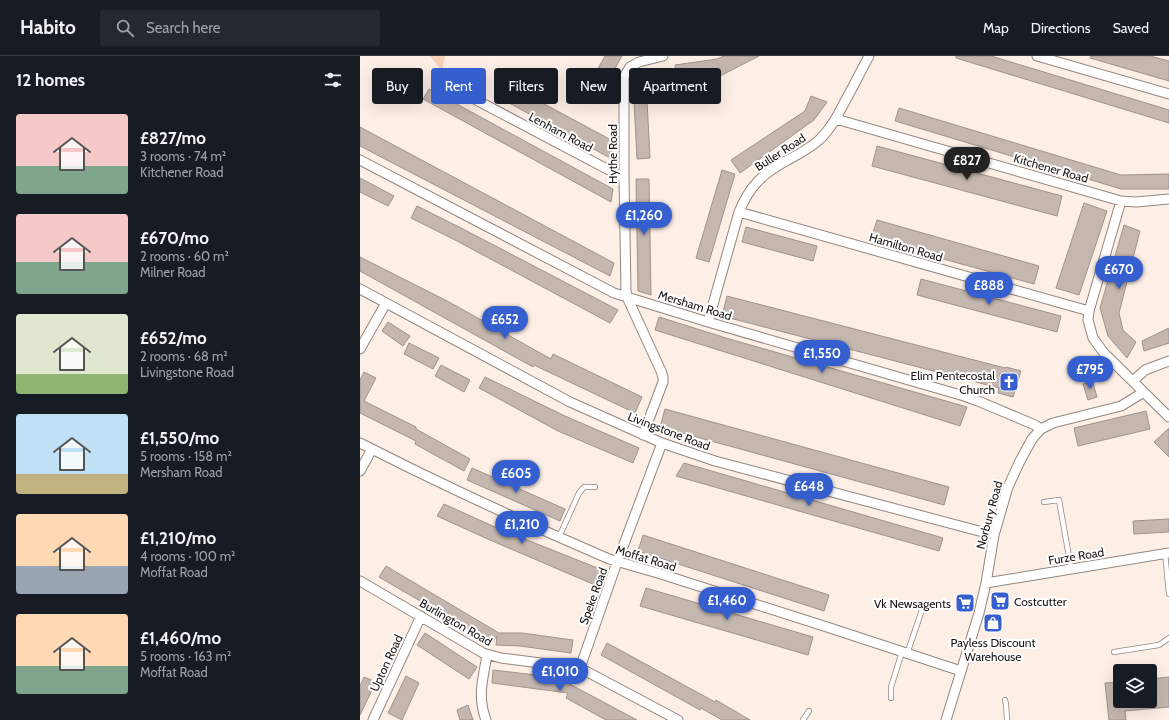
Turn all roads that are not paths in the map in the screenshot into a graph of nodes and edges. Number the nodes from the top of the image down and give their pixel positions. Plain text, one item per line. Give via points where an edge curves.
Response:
1 (663, 56) edge
2 (869, 56) edge
3 (1037, 56) edge
4 (1169, 94) edge
5 (484, 104) edge
6 (836, 119) junction
7 (360, 160) edge
8 (624, 178) junction
9 (1169, 199) edge
10 (1121, 201) junction
11 (740, 212) junction
12 (360, 289) edge
13 (627, 297) junction
14 (386, 302) junction
15 (1089, 311) junction
16 (708, 322) junction
17 (360, 349) edge
18 (1169, 362) edge
19 (1133, 381) junction
20 (1144, 392) junction
21 (1169, 417) edge
22 (1041, 429) junction
23 (643, 435) junction
24 (360, 443) edge
25 (662, 443) junction
26 (372, 449) junction
27 (360, 471) edge
28 (595, 487) dead end
29 (1044, 502) dead end
30 (994, 535) junction
31 (559, 537) junction
32 (1167, 553) edge
33 (618, 562) junction
34 (1071, 568) junction
35 (360, 581) edge
36 (986, 583) junction
37 (1169, 594) edge
38 (923, 607) dead end
39 (421, 616) junction
40 (1169, 638) edge
41 (1114, 652) dead end
42 (905, 653) junction
43 (487, 655) junction
44 (580, 668) junction
45 (961, 671) junction
46 (891, 698) dead end
47 (1005, 700) dead end
48 (809, 711) dead end
49 (661, 716) edge
50 (373, 720) edge
51 (486, 720) edge
52 (678, 720) edge
53 (803, 720) edge
54 (946, 720) edge
55 (1007, 720) edge

1 - 8 street, Hythe Road via 639,62 630,67 624,77
2 - 6 street, Buller Road
3 - 4 street
5 - 8 street, Lenham Road
6 - 10 street, Kitchener Road
6 - 11 street, Buller Road via 810,147 760,179 744,199
7 - 13 street, Mersham Road via 614,293
8 - 13 street, Hythe Road
9 - 10 street, Kitchener Road
10 - 15 street
11 - 15 street, Hamilton Road
11 - 16 street, Buller Road
12 - 14 street, Livingstone Road
13 - 16 street, Mersham Road
13 - 23 street, Hythe Road via 663,377
14 - 17 street
14 - 23 street, Livingstone Road via 570,402
15 - 19 street via 1088,320 1093,338 1104,353
16 - 22 street, Mersham Road via 971,398
18 - 19 street via 1145,370
19 - 20 street
20 - 21 street
20 - 22 street, Norbury Road via 1121,406 1053,423
22 - 30 street, Norbury Road via 1032,439 1013,474
23 - 25 street, Livingstone Road
24 - 26 street, Moffat Road
25 - 30 street, Livingstone Road via 715,461
25 - 33 street, Speke Road
26 - 27 street
26 - 31 street, Moffat Road
28 - 31 lane via 584,487 579,493
29 - 34 lane via 1059,500
30 - 36 street, Norbury Road
31 - 33 street, Moffat Road
32 - 34 street, Furze Road
32 - 37 lane
33 - 42 street, Moffat Road
33 - 44 street, Speke Road
34 - 36 street, Furze Road
35 - 39 street, Burlington Road
36 - 45 street, Norbury Road
38 - 42 lane
39 - 43 street, Burlington Road
39 - 50 street, Upton Road
40 - 41 lane via 1159,645
42 - 45 street, Moffat Road
42 - 46 lane via 891,687
43 - 44 street, Burlington Road
43 - 51 street via 481,697
44 - 49 street, Burlington Road
45 - 54 street, Norbury Road
47 - 55 lane
48 - 53 lane
49 - 52 street, Burlington Road

